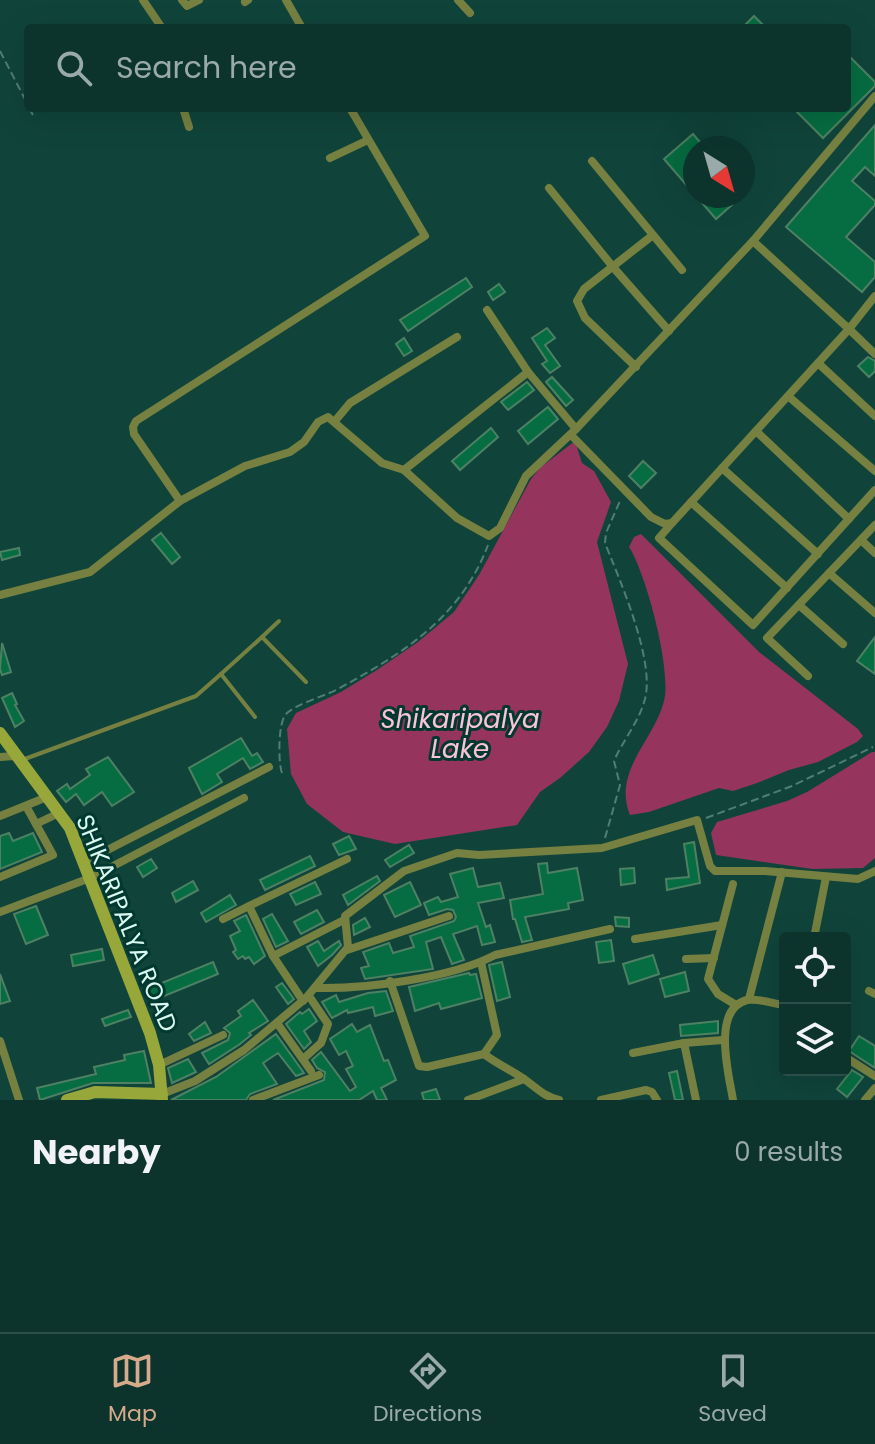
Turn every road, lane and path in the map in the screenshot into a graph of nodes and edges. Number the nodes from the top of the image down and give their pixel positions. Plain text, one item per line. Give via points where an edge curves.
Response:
1 (143, 0) edge
2 (182, 0) edge
3 (199, 0) edge
4 (286, 0) edge
5 (458, 0) edge
6 (470, 13) dead end
7 (159, 24) edge
8 (300, 24) edge
9 (0, 51) edge
10 (875, 96) edge
11 (24, 97) edge
12 (32, 112) edge
13 (184, 112) edge
14 (352, 112) edge
15 (33, 115) dead end
16 (189, 127) dead end
17 (368, 140) junction
18 (330, 158) dead end
19 (592, 161) dead end
20 (549, 188) dead end
21 (653, 235) junction
22 (753, 241) junction
23 (613, 267) junction
24 (682, 270) dead end
25 (875, 296) edge
26 (487, 310) dead end
27 (849, 329) junction
28 (669, 331) junction
29 (457, 337) dead end
30 (875, 354) edge
31 (818, 363) junction
32 (636, 367) junction
33 (528, 372) junction
34 (788, 396) junction
35 (875, 416) edge
36 (335, 421) junction
37 (756, 431) junction
38 (573, 432) junction
39 (722, 468) junction
40 (404, 470) junction
41 (875, 471) edge
42 (625, 489) junction
43 (875, 490) edge
44 (180, 501) junction
45 (691, 502) junction
46 (849, 519) junction
47 (672, 523) junction
48 (875, 525) edge
49 (489, 536) junction
50 (861, 540) junction
51 (875, 553) edge
52 (818, 554) junction
53 (829, 573) junction
54 (787, 588) junction
55 (0, 595) edge
56 (799, 605) junction
57 (875, 613) edge
58 (279, 621) dead end
59 (753, 625) junction
60 (262, 637) junction
61 (767, 638) junction
62 (843, 644) dead end
63 (221, 674) junction
64 (808, 676) dead end
65 (306, 682) dead end
66 (255, 717) dead end
67 (0, 733) edge
68 (873, 747) edge
69 (0, 757) edge
70 (17, 758) junction
71 (269, 767) dead end
72 (282, 773) dead end
73 (47, 797) junction
74 (244, 798) dead end
75 (26, 806) junction
76 (59, 813) junction
77 (0, 816) edge
78 (697, 820) junction
79 (36, 824) junction
80 (602, 848) junction
81 (347, 859) dead end
82 (84, 862) junction
83 (875, 871) edge
84 (782, 872) junction
85 (0, 877) edge
86 (826, 877) junction
87 (90, 878) junction
88 (733, 884) dead end
89 (249, 906) junction
90 (0, 912) edge
91 (449, 916) dead end
92 (223, 919) dead end
93 (344, 920) junction
94 (722, 925) junction
95 (610, 929) dead end
96 (815, 932) edge
97 (635, 939) dead end
98 (346, 950) junction
99 (273, 956) junction
100 (714, 958) junction
101 (686, 959) dead end
102 (481, 962) junction
103 (390, 981) junction
104 (317, 988) junction
105 (306, 998) junction
106 (749, 999) junction
107 (779, 1004) edge
108 (736, 1005) junction
109 (277, 1023) junction
110 (223, 1035) dead end
111 (723, 1040) junction
112 (0, 1041) edge
113 (684, 1043) junction
114 (633, 1053) dead end
115 (484, 1054) junction
116 (303, 1059) junction
117 (851, 1061) edge
118 (159, 1065) junction
119 (875, 1076) edge
120 (524, 1079) junction
121 (875, 1088) edge
122 (162, 1097) edge
123 (541, 1097) edge
124 (623, 1097) edge
125 (19, 1100) edge
126 (67, 1100) edge
127 (253, 1100) edge
128 (468, 1100) edge
129 (559, 1100) edge
130 (601, 1100) edge
131 (657, 1100) edge
132 (696, 1100) edge
133 (733, 1100) edge
134 (865, 1100) edge

1 - 7 street
2 - 3 street via 187,6
4 - 8 street
5 - 6 street
9 - 11 path
10 - 22 street
12 - 15 path
13 - 16 street
14 - 17 street
17 - 18 street
17 - 44 street via 425,236 136,421 134,434
19 - 21 street
20 - 23 street
21 - 23 street
21 - 24 street
22 - 27 street
22 - 28 street
23 - 28 street
23 - 32 street via 577,301 585,318
25 - 27 street
26 - 33 street
27 - 30 street
27 - 31 street
28 - 32 street
29 - 36 street via 350,403
31 - 34 street
31 - 35 street
32 - 38 street
33 - 38 street
33 - 40 street
34 - 37 street
34 - 41 street
36 - 40 street via 382,463
36 - 44 street via 325,417 290,452 245,466
37 - 39 street
37 - 46 street
38 - 42 street
38 - 49 street via 526,476 500,528
39 - 45 street
39 - 52 street
40 - 49 street via 457,518
42 - 47 street via 651,517
42 - 80 path via 605,543 638,637 645,698 614,761 620,785
43 - 46 street
44 - 55 street via 90,572
45 - 47 street
45 - 54 street
46 - 52 street
47 - 59 street via 659,538
48 - 50 street
49 - 72 path via 472,581 446,616 365,673 285,714 280,726
50 - 51 street
50 - 53 street
52 - 54 street
53 - 56 street
53 - 57 street
54 - 59 street
56 - 61 street
56 - 62 street
58 - 60 lane
59 - 61 street
60 - 63 lane
60 - 65 lane
61 - 64 street
63 - 66 lane
63 - 70 lane via 196,696
67 - 70 street, SHIKARIPALYA ROAD
68 - 78 path via 792,786
69 - 70 street
70 - 73 street, SHIKARIPALYA ROAD
71 - 82 street
73 - 75 street
73 - 76 street, SHIKARIPALYA ROAD
74 - 87 street
75 - 77 street
75 - 79 street
76 - 79 street
76 - 82 street, SHIKARIPALYA ROAD
78 - 80 street
78 - 84 street via 715,871
79 - 85 street via 53,855
80 - 93 street via 457,853 404,871
81 - 89 street
82 - 87 street, SHIKARIPALYA ROAD
83 - 86 street via 858,879
84 - 86 street
84 - 106 street
86 - 96 street
87 - 90 street
87 - 118 street, SHIKARIPALYA ROAD
88 - 94 street
89 - 92 street
89 - 99 street
91 - 98 street
93 - 98 street
93 - 99 street
94 - 97 street
94 - 100 street
95 - 102 street
98 - 104 street
99 - 105 street
100 - 101 street
100 - 108 street via 710,985
102 - 103 street
102 - 115 street via 497,1035
103 - 104 street via 361,988
103 - 115 street via 419,1066
104 - 105 street
105 - 109 street
105 - 116 street via 328,1024 321,1043
106 - 107 street
106 - 108 street
108 - 111 street
109 - 116 street
109 - 122 street via 220,1067
110 - 118 street
111 - 113 street
111 - 133 street
112 - 125 street
113 - 114 street
113 - 132 street
115 - 120 street
116 - 127 street via 315,1073
117 - 119 street
118 - 122 street, SHIKARIPALYA ROAD
120 - 123 street
120 - 128 street
121 - 134 street
122 - 126 street via 95,1092
123 - 129 street
124 - 130 street
124 - 131 street via 646,1090

